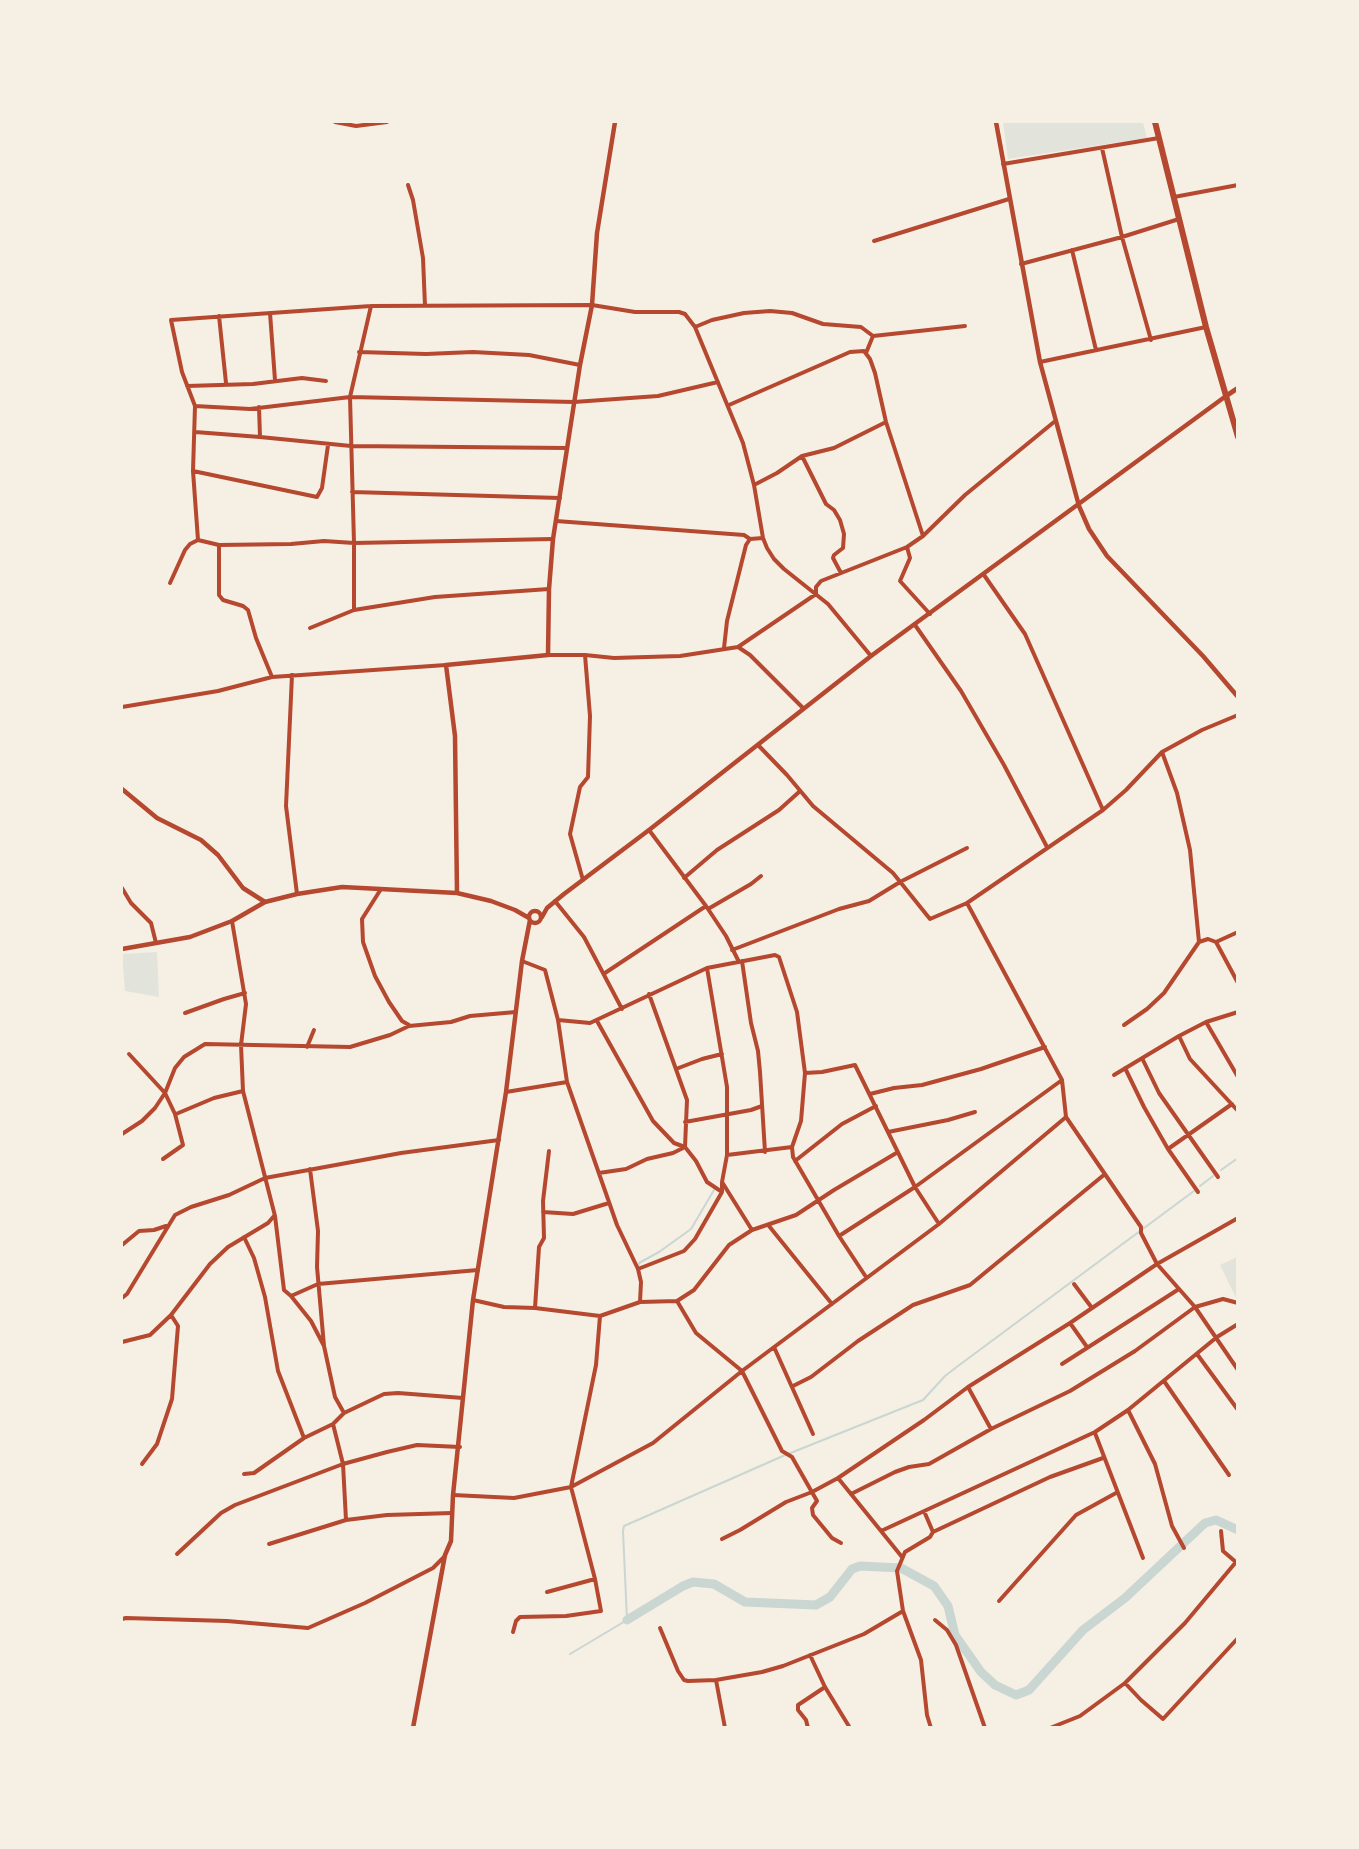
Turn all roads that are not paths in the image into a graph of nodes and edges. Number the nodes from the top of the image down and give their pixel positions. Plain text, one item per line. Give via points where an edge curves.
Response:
1 (335, 122) edge
2 (387, 122) edge
3 (615, 122) edge
4 (996, 122) edge
5 (1155, 122) edge
6 (1159, 138) junction
7 (1101, 148) junction
8 (1004, 164) junction
9 (1238, 184) edge
10 (408, 185) dead end
11 (1174, 197) junction
12 (1009, 198) junction
13 (1179, 219) junction
14 (1122, 237) junction
15 (874, 241) dead end
16 (1072, 250) junction
17 (1020, 264) junction
18 (592, 305) junction
19 (371, 306) junction
20 (425, 306) junction
21 (270, 313) junction
22 (219, 316) junction
23 (965, 326) dead end
24 (695, 327) junction
25 (1206, 327) junction
26 (873, 336) junction
27 (1151, 340) junction
28 (1096, 350) junction
29 (359, 352) junction
30 (866, 353) junction
31 (1040, 362) junction
32 (580, 365) junction
33 (274, 380) junction
34 (326, 381) dead end
35 (718, 382) junction
36 (226, 383) junction
37 (187, 386) junction
38 (1238, 388) edge
39 (1226, 396) junction
40 (350, 398) junction
41 (574, 402) junction
42 (729, 405) junction
43 (195, 406) junction
44 (259, 407) junction
45 (886, 422) junction
46 (1054, 422) junction
47 (195, 432) junction
48 (260, 437) junction
49 (1238, 437) edge
50 (328, 445) junction
51 (351, 446) junction
52 (567, 448) junction
53 (802, 456) junction
54 (193, 471) junction
55 (754, 485) junction
56 (352, 492) junction
57 (560, 498) junction
58 (1079, 506) junction
59 (556, 520) junction
60 (923, 536) junction
61 (763, 538) junction
62 (553, 539) junction
63 (750, 539) junction
64 (198, 540) junction
65 (354, 543) junction
66 (219, 545) junction
67 (907, 547) junction
68 (841, 573) junction
69 (984, 575) junction
70 (170, 583) dead end
71 (549, 589) junction
72 (816, 594) junction
73 (354, 610) junction
74 (930, 614) junction
75 (915, 625) junction
76 (310, 628) dead end
77 (738, 647) junction
78 (724, 648) junction
79 (548, 655) junction
80 (585, 655) junction
81 (871, 656) junction
82 (446, 665) junction
83 (292, 675) junction
84 (272, 677) junction
85 (1238, 697) edge
86 (122, 707) edge
87 (803, 708) junction
88 (1238, 715) edge
89 (758, 745) junction
90 (1162, 752) junction
91 (122, 789) edge
92 (799, 792) junction
93 (1102, 810) junction
94 (649, 830) junction
95 (1047, 847) junction
96 (967, 848) dead end
97 (761, 876) dead end
98 (684, 878) junction
99 (583, 880) junction
100 (900, 882) junction
101 (122, 888) edge
102 (382, 888) junction
103 (457, 893) junction
104 (297, 894) junction
105 (555, 901) junction
106 (265, 902) junction
107 (967, 903) junction
108 (707, 907) junction
109 (547, 908) junction
110 (532, 915) junction
111 (542, 917) junction
112 (232, 921) junction
113 (537, 924) junction
114 (528, 932) junction
115 (1238, 932) edge
116 (1199, 942) junction
117 (1215, 942) junction
118 (156, 943) junction
119 (122, 949) edge
120 (732, 950) junction
121 (522, 961) junction
122 (741, 961) junction
123 (707, 968) junction
124 (605, 973) junction
125 (1238, 982) edge
126 (245, 993) junction
127 (649, 994) junction
128 (622, 1009) junction
129 (516, 1012) junction
130 (1238, 1012) edge
131 (185, 1013) dead end
132 (558, 1020) junction
133 (597, 1021) junction
134 (1206, 1022) junction
135 (1124, 1025) dead end
136 (409, 1026) junction
137 (314, 1030) dead end
138 (1179, 1036) junction
139 (241, 1045) junction
140 (306, 1047) junction
141 (1045, 1047) junction
142 (129, 1054) dead end
143 (722, 1054) junction
144 (1142, 1058) junction
145 (1125, 1068) junction
146 (676, 1070) junction
147 (805, 1073) junction
148 (1114, 1075) dead end
149 (1238, 1077) edge
150 (1062, 1080) junction
151 (567, 1082) junction
152 (243, 1091) junction
153 (506, 1092) junction
154 (165, 1094) junction
155 (870, 1094) junction
156 (1232, 1104) junction
157 (762, 1106) junction
158 (876, 1106) junction
159 (1238, 1111) edge
160 (975, 1112) dead end
161 (728, 1113) junction
162 (176, 1114) junction
163 (1066, 1117) junction
164 (685, 1122) junction
165 (888, 1132) junction
166 (122, 1134) edge
167 (1188, 1135) junction
168 (499, 1140) junction
169 (685, 1147) junction
170 (792, 1147) junction
171 (1168, 1149) junction
172 (549, 1151) dead end
173 (765, 1152) junction
174 (898, 1152) junction
175 (728, 1155) junction
176 (163, 1160) dead end
177 (795, 1161) junction
178 (310, 1168) junction
179 (599, 1173) junction
180 (1105, 1174) junction
181 (1218, 1177) dead end
182 (265, 1178) junction
183 (723, 1182) junction
184 (915, 1187) junction
185 (722, 1192) junction
186 (1198, 1192) dead end
187 (819, 1201) junction
188 (609, 1203) junction
189 (543, 1212) junction
190 (275, 1216) junction
191 (1238, 1218) edge
192 (939, 1224) junction
193 (167, 1226) junction
194 (769, 1226) junction
195 (752, 1230) junction
196 (839, 1236) junction
197 (244, 1237) junction
198 (122, 1245) edge
199 (1157, 1264) junction
200 (638, 1269) junction
201 (478, 1270) junction
202 (866, 1277) junction
203 (318, 1284) junction
204 (1074, 1284) dead end
205 (1179, 1289) junction
206 (291, 1296) junction
207 (122, 1298) edge
208 (473, 1300) junction
209 (677, 1301) junction
210 (640, 1302) junction
211 (1238, 1303) edge
212 (832, 1304) junction
213 (1195, 1307) junction
214 (535, 1308) junction
215 (1092, 1308) junction
216 (171, 1315) junction
217 (600, 1316) junction
218 (1070, 1323) junction
219 (1238, 1324) edge
220 (1217, 1337) junction
221 (122, 1342) edge
222 (324, 1346) junction
223 (774, 1347) junction
224 (1087, 1347) junction
225 (1197, 1354) junction
226 (1062, 1364) dead end
227 (1238, 1370) edge
228 (742, 1371) junction
229 (1164, 1381) junction
230 (793, 1386) junction
231 (968, 1387) junction
232 (463, 1398) junction
233 (1128, 1410) junction
234 (1238, 1410) edge
235 (344, 1413) junction
236 (333, 1424) junction
237 (991, 1429) junction
238 (1095, 1432) junction
239 (813, 1434) dead end
240 (304, 1438) junction
241 (460, 1447) junction
242 (1104, 1458) junction
243 (142, 1464) dead end
244 (343, 1464) junction
245 (244, 1474) dead end
246 (1229, 1475) dead end
247 (838, 1478) junction
248 (571, 1487) junction
249 (812, 1492) junction
250 (1116, 1493) junction
251 (851, 1494) junction
252 (453, 1495) junction
253 (924, 1511) junction
254 (453, 1513) junction
255 (346, 1521) junction
256 (881, 1531) junction
257 (1221, 1531) dead end
258 (933, 1532) junction
259 (722, 1539) dead end
260 (841, 1543) dead end
261 (269, 1544) dead end
262 (1183, 1546) dead end
263 (177, 1554) dead end
264 (445, 1556) junction
265 (902, 1557) junction
266 (1143, 1558) dead end
267 (1237, 1563) edge
268 (595, 1579) junction
269 (547, 1592) dead end
270 (999, 1601) dead end
271 (903, 1611) junction
272 (122, 1619) edge
273 (935, 1620) dead end
274 (660, 1628) dead end
275 (513, 1632) dead end
276 (1238, 1638) edge
277 (810, 1655) junction
278 (716, 1680) junction
279 (1125, 1683) junction
280 (825, 1687) junction
281 (413, 1728) edge
282 (724, 1728) edge
283 (808, 1728) edge
284 (850, 1728) edge
285 (932, 1728) edge
286 (986, 1728) edge
287 (1050, 1728) edge

1 - 2 street via 356,126
3 - 18 street via 597,233
4 - 8 street
5 - 6 main road
6 - 7 street
6 - 11 main road
7 - 8 street
7 - 14 street
8 - 12 street
9 - 11 street
10 - 20 street via 423,258
11 - 13 main road
12 - 15 street
12 - 17 street
13 - 14 street
13 - 25 main road
14 - 16 street
14 - 27 street
16 - 17 street
16 - 28 street
17 - 31 street
18 - 20 street
18 - 24 street via 635,312 679,312
18 - 32 street
19 - 20 street
19 - 21 street
19 - 29 street
21 - 22 street
21 - 33 street
22 - 36 street
22 - 37 street via 171,320
23 - 26 street
24 - 26 street via 744,313 770,311 792,313 823,324 861,327
24 - 35 street
25 - 27 street
25 - 39 main road
26 - 30 street
27 - 28 street
28 - 31 street
29 - 32 street via 529,355
29 - 40 street
30 - 42 street via 850,352
30 - 45 street via 875,373
31 - 46 street
32 - 41 street
33 - 34 street
33 - 36 street
35 - 41 street via 658,396
35 - 42 street
36 - 37 street
37 - 43 street
38 - 39 main road
39 - 49 main road
39 - 58 street
40 - 41 street
40 - 44 street
40 - 51 street
41 - 52 street
42 - 55 street
43 - 44 street
43 - 47 street
44 - 48 street
45 - 53 street via 834,448
45 - 60 street
46 - 58 street
46 - 60 street via 965,495
47 - 48 street
47 - 54 street
48 - 50 street
50 - 51 street
50 - 54 street via 321,494 313,498
51 - 52 street
51 - 56 street
52 - 57 street
53 - 55 street
53 - 68 street via 826,504 840,520 843,548 833,558
54 - 64 street
55 - 61 street
56 - 57 street
56 - 65 street
57 - 59 street
58 - 69 street
58 - 85 street via 1107,556
59 - 62 street
59 - 63 street via 744,535
60 - 67 street
61 - 63 street
61 - 72 street via 774,560
62 - 65 street
62 - 71 street
63 - 78 street
64 - 66 street
64 - 70 street via 185,550
65 - 66 street
65 - 73 street
66 - 84 street via 219,595 248,610
67 - 68 street
67 - 74 street via 910,558 900,581
68 - 72 street via 821,581
69 - 74 street
69 - 93 street via 1025,634
71 - 73 street via 435,597
71 - 79 street
72 - 77 street
72 - 81 street
73 - 76 street
74 - 75 street
75 - 81 street
75 - 95 street via 961,692
77 - 78 street
77 - 87 street
78 - 80 street via 680,656
79 - 80 street
79 - 82 street
80 - 99 street via 590,716 588,777 580,787 570,834
81 - 87 street
82 - 83 street
82 - 103 street via 455,736
83 - 84 street
83 - 104 street via 286,806
84 - 86 street via 218,691
87 - 89 street
88 - 90 street
89 - 92 street
89 - 94 street
90 - 93 street
90 - 116 street via 1177,793 1190,850
91 - 106 street via 157,818 201,840 243,888
92 - 98 street
92 - 100 street
93 - 95 street
94 - 98 street
94 - 99 street
95 - 107 street
96 - 100 street
97 - 108 street
98 - 108 street
99 - 105 street
100 - 107 street via 930,919
100 - 120 street via 869,901
101 - 118 street via 151,923
102 - 103 street
102 - 104 street via 342,887
102 - 136 street via 362,919 363,942 389,1002
103 - 110 street
104 - 106 street
105 - 109 street
105 - 124 street via 584,937
106 - 112 street
107 - 141 street
108 - 120 street
108 - 124 street
109 - 110 street
109 - 111 street
110 - 111 street
110 - 113 street
110 - 114 street
111 - 113 street
112 - 118 street via 190,937
112 - 126 street
113 - 114 street
114 - 121 street
115 - 117 street
116 - 117 street
116 - 135 street via 1164,993
117 - 125 street
118 - 119 street
120 - 122 street
121 - 129 street
121 - 132 street via 545,970
122 - 123 street
122 - 147 street via 779,957 797,1012
122 - 157 street via 758,1051
123 - 127 street
123 - 143 street
124 - 128 street
126 - 131 street
126 - 139 street
127 - 128 street
127 - 146 street
128 - 133 street
129 - 136 street
129 - 153 street
130 - 134 street
132 - 133 street
132 - 151 street
133 - 169 street via 654,1121 674,1143
134 - 138 street
134 - 149 street
136 - 140 street via 350,1047
137 - 140 street
138 - 144 street
138 - 156 street via 1190,1059
139 - 140 street
139 - 152 street
139 - 154 street via 205,1044 195,1050 175,1068
141 - 150 street
141 - 155 street via 922,1085
142 - 154 street
143 - 146 street
143 - 161 street
144 - 145 street
144 - 167 street via 1159,1093
145 - 148 street
145 - 171 street
146 - 164 street via 687,1100
147 - 155 street via 855,1065
147 - 170 street via 801,1120
150 - 163 street
150 - 184 street
151 - 153 street
151 - 179 street
152 - 162 street
152 - 182 street
153 - 168 street
154 - 162 street
154 - 166 street via 142,1121
155 - 158 street
156 - 159 street
156 - 167 street
157 - 161 street
157 - 173 street
158 - 165 street
158 - 177 street via 842,1124
160 - 165 street
161 - 164 street
161 - 175 street
162 - 176 street via 183,1145
163 - 180 street
163 - 192 street
164 - 169 street
165 - 174 street
167 - 171 street
167 - 181 street
168 - 178 street
168 - 201 street
169 - 179 street via 626,1169
169 - 185 street via 707,1182
170 - 173 street
170 - 177 street
171 - 186 street
172 - 189 street
173 - 175 street
174 - 184 street
174 - 187 street
175 - 183 street
177 - 187 street
178 - 182 street
178 - 203 street via 318,1231
179 - 188 street
180 - 199 street via 1141,1227
180 - 230 street via 970,1285 913,1305
182 - 190 street
182 - 193 street via 183,1211
183 - 185 street
183 - 195 street
184 - 192 street
184 - 196 street
185 - 200 street via 684,1251
187 - 194 street
187 - 196 street
188 - 189 street via 573,1214
188 - 200 street
189 - 214 street via 544,1238 539,1247
190 - 197 street
190 - 206 street via 284,1290
191 - 199 street
192 - 202 street
193 - 198 street via 139,1231
193 - 207 street
194 - 195 street
194 - 212 street
195 - 209 street via 729,1245 694,1290
196 - 202 street
197 - 216 street via 210,1264
197 - 240 street via 265,1297 278,1371
199 - 205 street
199 - 215 street
200 - 210 street
201 - 203 street
201 - 208 street
202 - 212 street
203 - 206 street
203 - 222 street
204 - 215 street
205 - 213 street
205 - 224 street
206 - 222 street
208 - 214 street
208 - 232 street
209 - 210 street
209 - 228 street via 696,1333
210 - 217 street
211 - 213 street via 1222,1299
212 - 223 street
213 - 220 street
213 - 237 street via 1070,1391
214 - 217 street
215 - 218 street
216 - 221 street via 150,1335
216 - 243 street via 178,1326 172,1399 157,1444
217 - 248 street via 596,1365
218 - 224 street
218 - 231 street
219 - 220 street
220 - 225 street
220 - 227 street
222 - 235 street via 335,1397
223 - 228 street
223 - 230 street
224 - 226 street
225 - 229 street
225 - 234 street
228 - 248 street via 653,1443
228 - 249 street via 782,1451 791,1456
229 - 233 street
229 - 246 street
230 - 239 street
231 - 237 street
231 - 247 street
232 - 235 street via 384,1394
232 - 241 street
233 - 238 street
233 - 262 street via 1155,1464 1172,1526
235 - 236 street
236 - 240 street
236 - 244 street
237 - 251 street via 929,1464 895,1472
238 - 242 street
238 - 253 street
240 - 245 street via 254,1473
241 - 244 street via 417,1445
241 - 252 street
242 - 250 street
242 - 258 street via 1050,1477
244 - 255 street
244 - 263 street via 235,1505
247 - 249 street
247 - 251 street
248 - 252 street via 514,1498
248 - 268 street
249 - 259 street via 786,1502
249 - 260 street via 818,1501 812,1508 813,1515
250 - 266 street
250 - 270 street via 1076,1515
251 - 256 street
252 - 254 street
253 - 256 street
253 - 258 street
254 - 255 street
254 - 264 street via 451,1541
255 - 261 street
256 - 265 street
257 - 267 street via 1223,1551
258 - 265 street
264 - 272 street via 434,1568 308,1628 227,1621
264 - 281 street
265 - 271 street via 897,1571
267 - 279 street
268 - 269 street
268 - 275 street via 600,1612 520,1617
271 - 277 street via 864,1634
271 - 285 street via 921,1660
273 - 286 street via 956,1645
274 - 278 street via 684,1680
276 - 279 street via 1163,1719
277 - 278 street via 762,1672
277 - 280 street
278 - 282 street
279 - 287 street via 1080,1716
280 - 283 street via 798,1705
280 - 284 street

